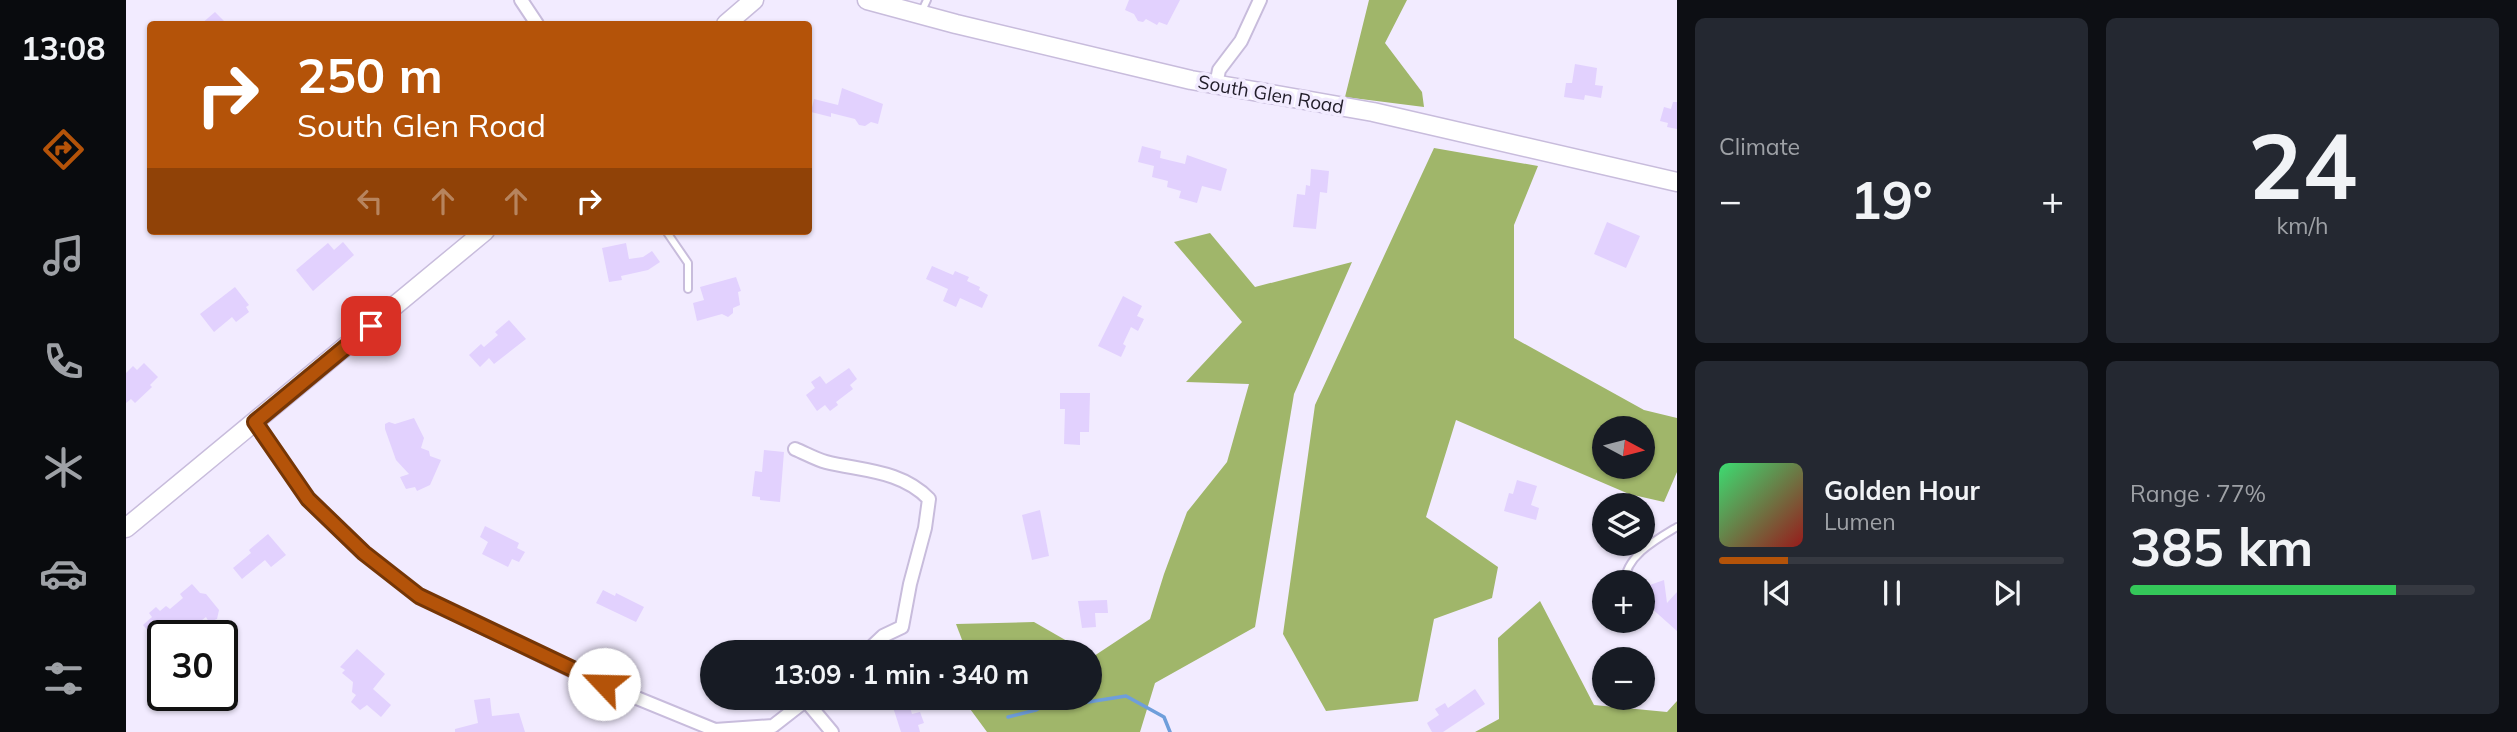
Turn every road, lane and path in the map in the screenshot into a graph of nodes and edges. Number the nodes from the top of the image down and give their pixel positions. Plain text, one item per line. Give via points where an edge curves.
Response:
1 (521, 0) edge
2 (754, 0) edge
3 (867, 0) edge
4 (1260, 0) edge
5 (923, 7) edge
6 (535, 21) edge
7 (730, 21) edge
8 (1216, 85) junction
9 (1677, 182) edge
10 (480, 235) edge
11 (669, 235) edge
12 (688, 289) dead end
13 (255, 422) junction
14 (795, 449) dead end
15 (1677, 527) edge
16 (126, 528) edge
17 (1627, 570) edge
18 (879, 640) edge
19 (793, 710) edge
20 (815, 710) edge
21 (832, 732) edge

1 - 6 street
2 - 7 main road
3 - 5 main road, South Glen Road
4 - 8 street via 1241,41 1219,70
5 - 8 main road, South Glen Road
8 - 9 main road, South Glen Road via 1373,112
10 - 13 main road
11 - 12 lane via 688,262
13 - 16 main road
13 - 19 street via 308,499 364,553 427,600 583,676 715,730 773,726
14 - 18 street via 822,461 895,476 929,499 902,627
15 - 17 lane via 1641,552
20 - 21 street

